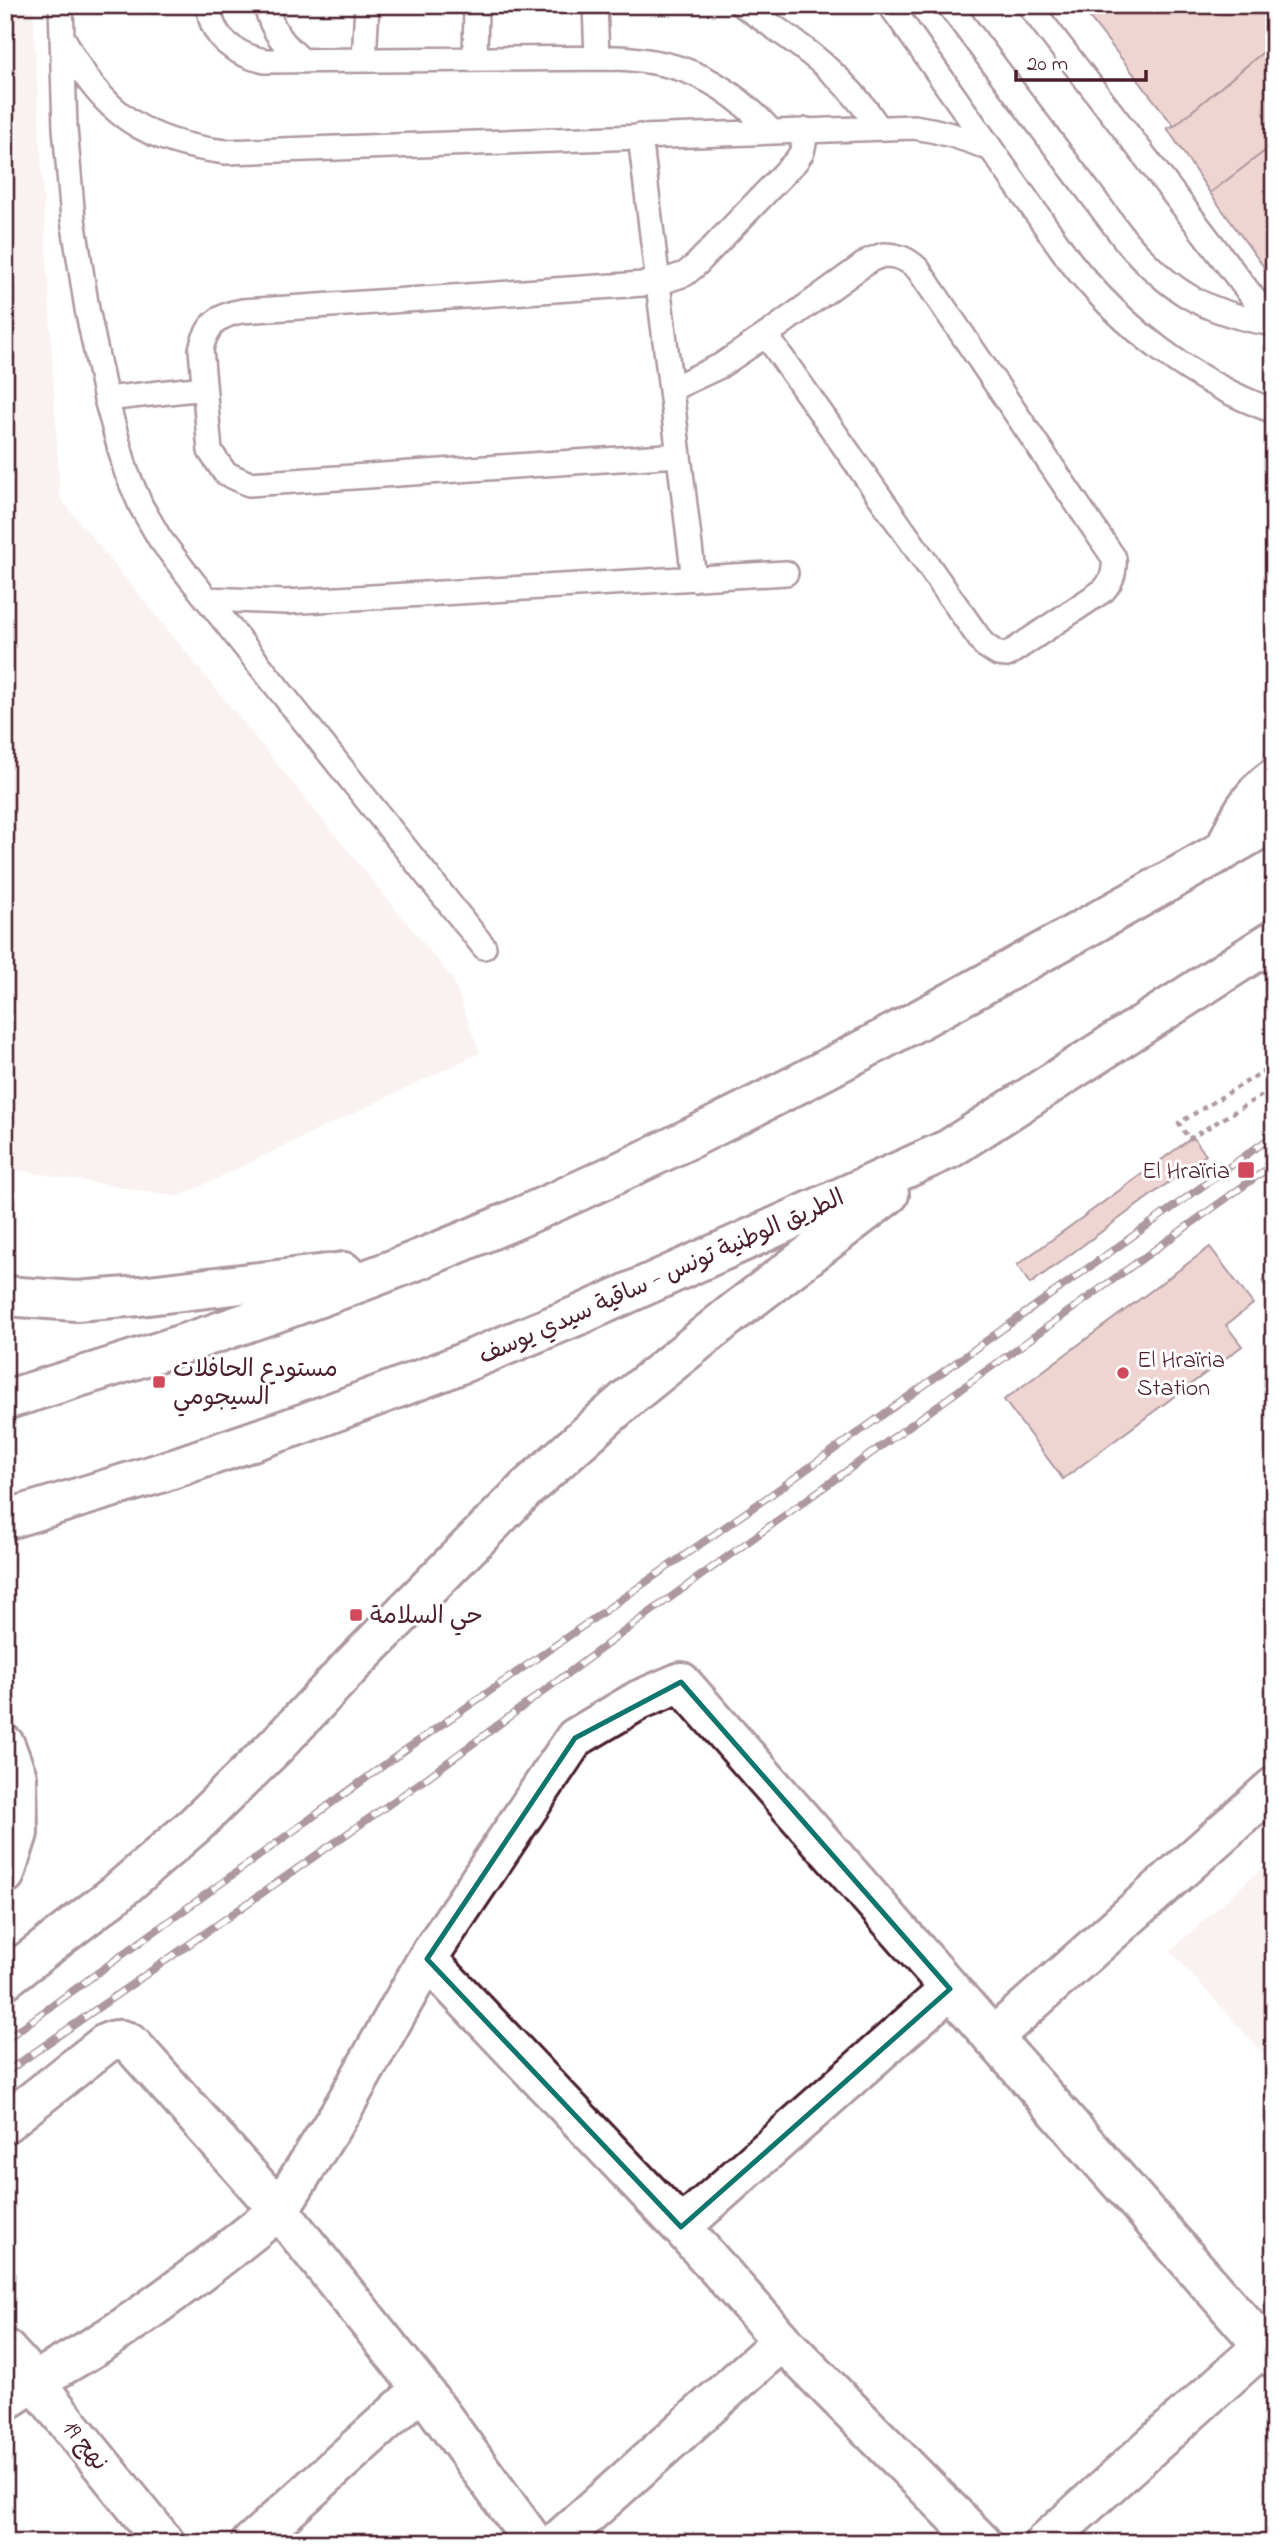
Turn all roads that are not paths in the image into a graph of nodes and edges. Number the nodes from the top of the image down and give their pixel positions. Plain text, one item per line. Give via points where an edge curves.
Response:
1 (61, 5) edge
2 (208, 5) edge
3 (266, 5) edge
4 (367, 5) edge
5 (476, 5) edge
6 (596, 5) edge
7 (742, 5) edge
8 (890, 5) edge
9 (949, 5) edge
10 (1029, 5) edge
11 (63, 37) junction
12 (597, 58) junction
13 (475, 59) junction
14 (364, 60) junction
15 (303, 61) junction
16 (878, 128) junction
17 (807, 130) junction
18 (771, 131) junction
19 (640, 136) junction
20 (991, 149) junction
21 (658, 283) junction
22 (1273, 325) edge
23 (766, 335) junction
24 (204, 388) junction
25 (671, 389) junction
26 (106, 399) junction
27 (1274, 411) edge
28 (679, 455) junction
29 (786, 573) dead end
30 (694, 579) junction
31 (207, 599) junction
32 (1274, 778) edge
33 (1274, 821) edge
34 (1225, 850) junction
35 (1274, 940) edge
36 (484, 947) dead end
37 (949, 1149) junction
38 (405, 1265) junction
39 (5, 1296) edge
40 (5, 1400) edge
41 (5, 1520) edge
42 (5, 1745) edge
43 (1274, 1787) edge
44 (5, 1874) edge
45 (427, 1959) junction
46 (5, 1979) edge
47 (950, 1989) junction
48 (993, 2037) junction
49 (5, 2123) edge
50 (279, 2210) junction
51 (681, 2227) junction
52 (782, 2342) junction
53 (5, 2349) edge
54 (1268, 2352) edge
55 (422, 2389) junction
56 (20, 2391) edge
57 (165, 2543) edge
58 (251, 2543) edge
59 (534, 2543) edge
60 (556, 2543) edge
61 (982, 2543) edge
62 (1044, 2543) edge

1 - 11 lane
2 - 15 lane via 216,32 229,47 265,61
3 - 15 lane via 277,35
4 - 14 lane
5 - 13 lane
6 - 12 lane
7 - 16 lane via 832,70
8 - 20 lane
9 - 22 lane via 1149,268 1206,307
10 - 22 lane
11 - 19 lane via 79,68 109,104 157,136 190,148 226,152
11 - 26 lane via 74,219
12 - 13 lane
12 - 18 lane via 646,60 702,76 751,109
13 - 14 lane
14 - 15 lane
16 - 17 lane
16 - 20 lane via 941,131
17 - 18 lane
17 - 21 lane via 796,161 696,265
18 - 19 lane
19 - 21 lane
20 - 27 lane via 1070,261 1120,316 1195,373
21 - 24 lane via 227,313 214,321 205,335 201,349
21 - 25 lane
23 - 23 lane via 870,260 883,255 908,260 1108,547 1114,558 1112,581 1015,651 990,651
23 - 25 lane via 720,366
24 - 26 lane
24 - 28 lane via 208,438 216,463 225,473 250,484
25 - 28 lane
26 - 31 lane via 118,447 141,506
28 - 30 lane
29 - 30 lane
30 - 31 lane via 286,602
31 - 36 lane
32 - 34 main road via 1249,803
33 - 34 main road
34 - 38 main road via 737,1115
35 - 37 main road, الطريق الوطنية تونس - ساقية سيدي يوسف
37 - 41 main road, الطريق الوطنية تونس - ساقية سيدي يوسف via 584,1313 443,1371 173,1468
37 - 46 main road via 743,1304 598,1425 527,1488 196,1824 113,1896
38 - 39 main road via 76,1301
38 - 40 main road via 209,1335
42 - 44 main road via 17,1777 18,1833
43 - 48 main road
45 - 47 main road via 575,1738 639,1700 681,1682
45 - 50 main road
45 - 51 main road
47 - 48 main road
47 - 51 main road
48 - 54 main road
49 - 50 main road via 105,2044 126,2041
50 - 55 main road
50 - 56 main road via 110,2336
51 - 52 main road
52 - 60 main road
52 - 61 main road
53 - 56 main road, نهج 19
54 - 62 main road
55 - 58 main road
55 - 59 main road
56 - 57 main road, نهج 19

